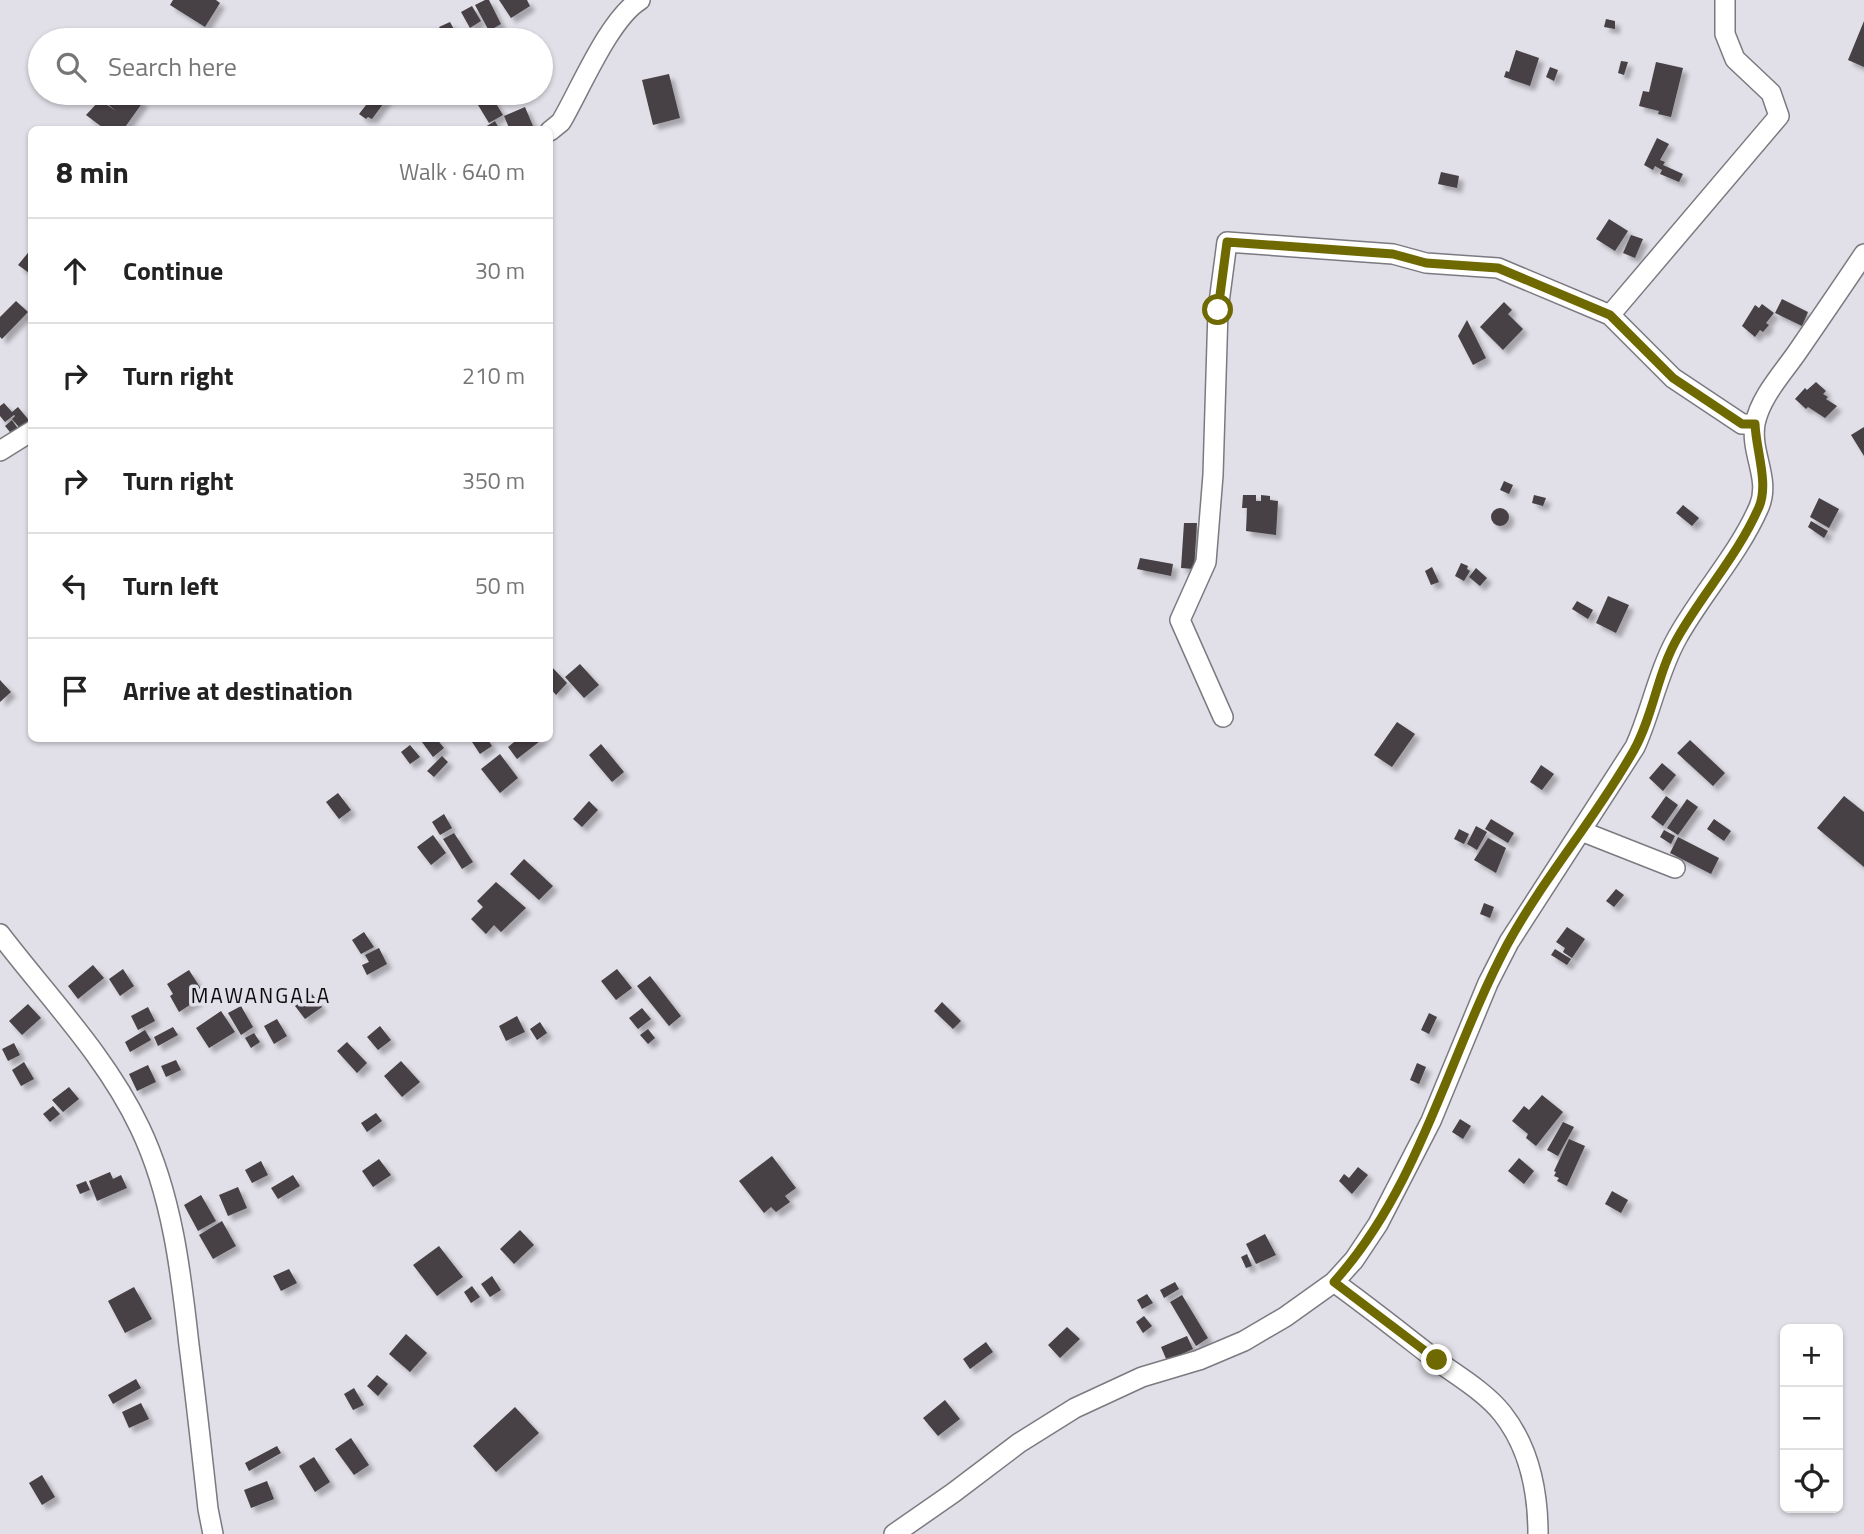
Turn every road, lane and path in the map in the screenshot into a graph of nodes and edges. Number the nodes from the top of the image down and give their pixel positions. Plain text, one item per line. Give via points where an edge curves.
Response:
1 (640, 0) edge
2 (1725, 0) edge
3 (553, 129) edge
4 (1864, 254) edge
5 (1610, 315) junction
6 (1755, 424) junction
7 (28, 434) edge
8 (0, 451) edge
9 (1223, 717) dead end
10 (1581, 831) junction
11 (1675, 868) dead end
12 (0, 934) edge
13 (1334, 1282) junction
14 (213, 1534) edge
15 (894, 1534) edge
16 (1538, 1534) edge

1 - 3 street via 628,7
2 - 5 street via 1725,34 1735,59 1771,93 1779,116
4 - 6 street via 1768,392
5 - 6 street via 1673,378 1742,424
5 - 9 street via 1498,268 1426,263 1393,254 1227,242 1218,310 1206,562 1180,620
6 - 10 street via 1764,486 1760,505 1678,637 1635,747
7 - 8 street
10 - 11 street
10 - 13 street via 1509,942 1432,1121 1378,1224
12 - 14 street via 115,1083 141,1129 155,1167 181,1270
13 - 15 street via 1244,1341 1142,1377 1075,1408
13 - 16 street via 1502,1412 1533,1479

